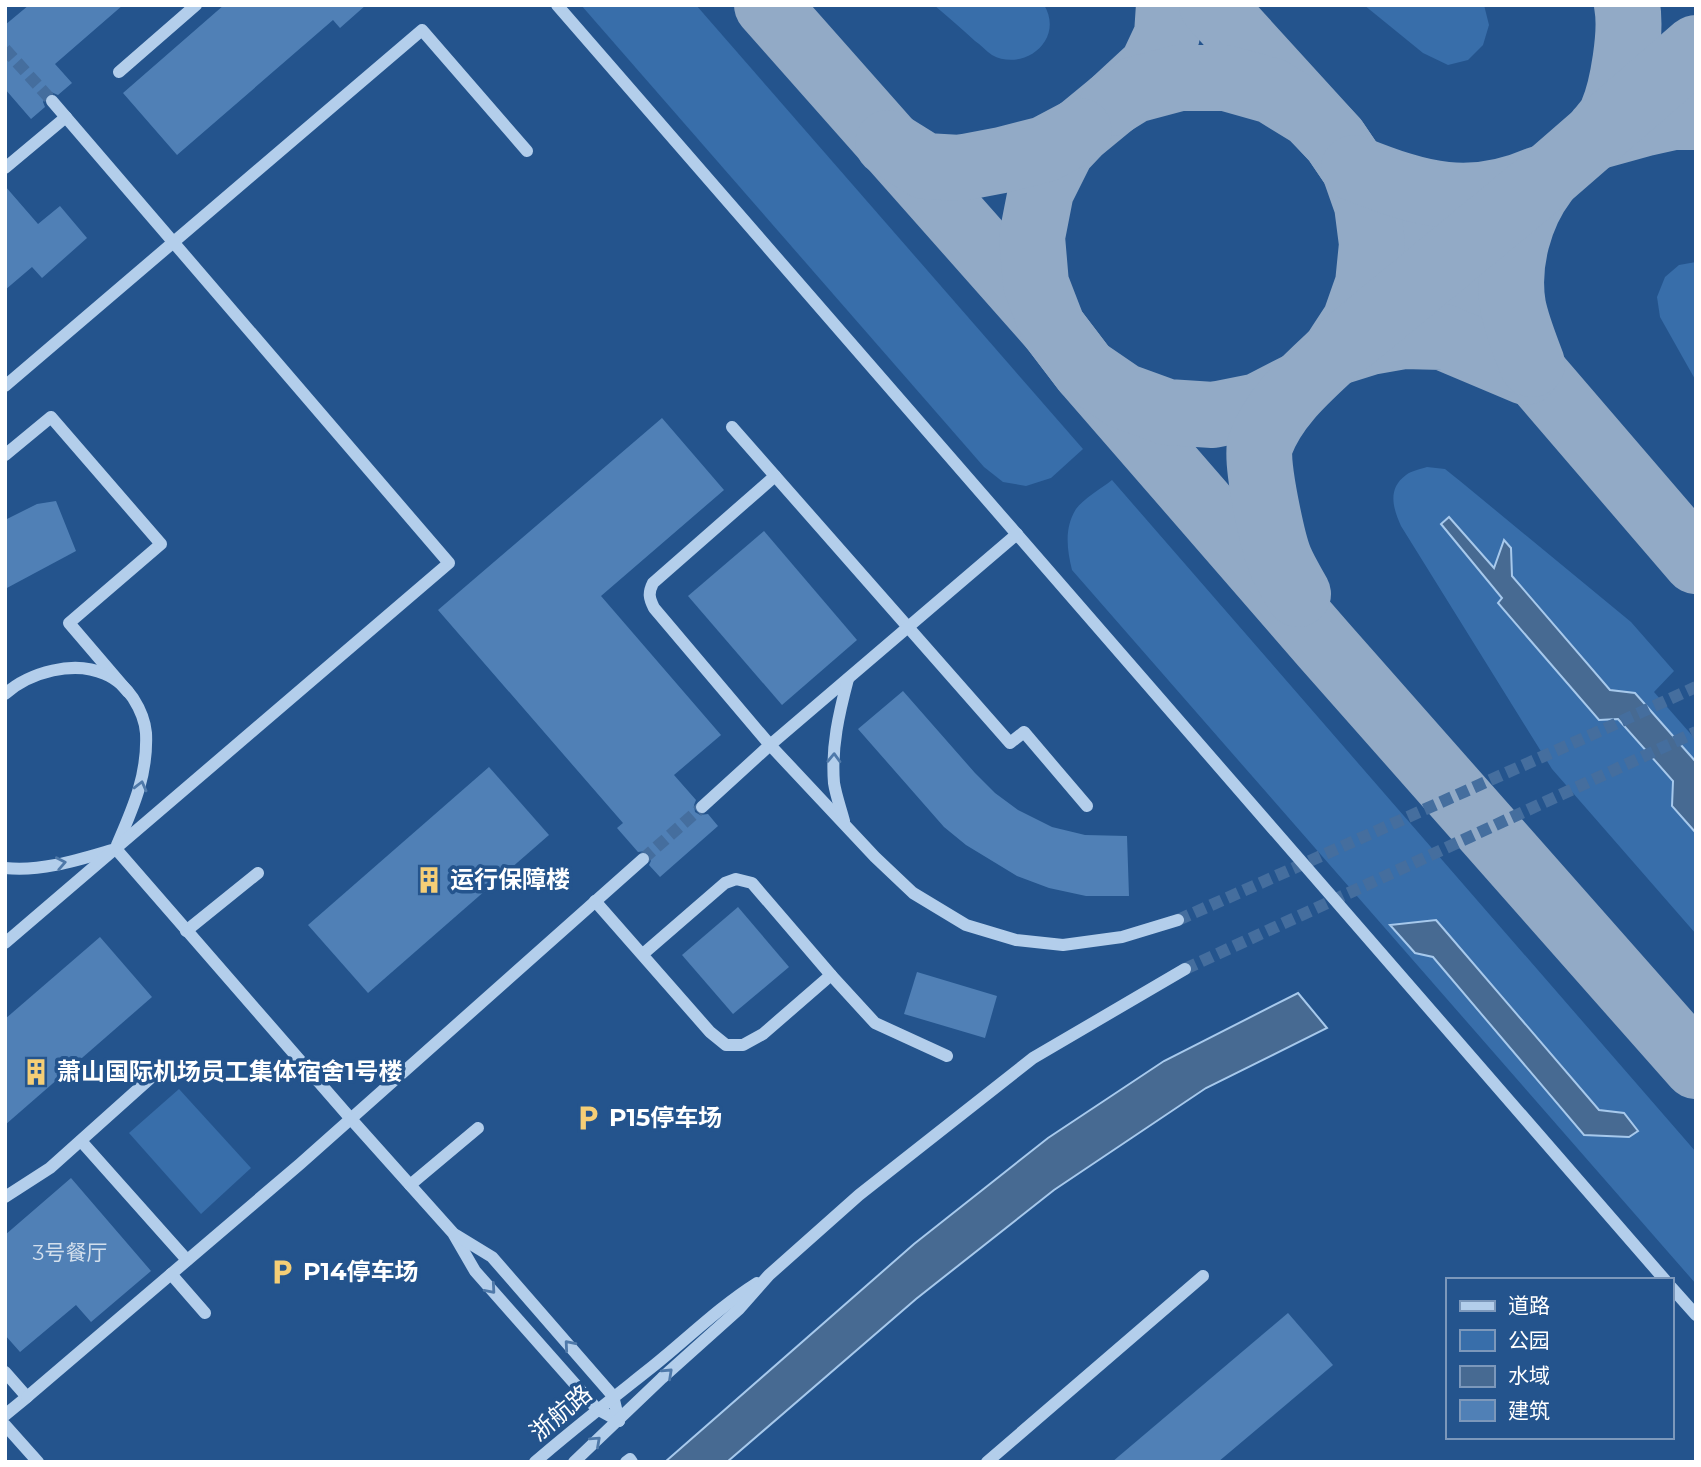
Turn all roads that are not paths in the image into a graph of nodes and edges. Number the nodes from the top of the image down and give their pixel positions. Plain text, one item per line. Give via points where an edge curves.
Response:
1 (196, 5) edge
2 (557, 5) edge
3 (119, 72) dead end
4 (51, 101) tunnel mouth
5 (65, 117) junction
6 (527, 151) dead end
7 (5, 168) edge
8 (174, 242) junction
9 (5, 386) edge
10 (732, 427) dead end
11 (5, 456) edge
12 (775, 476) junction
13 (1017, 534) junction
14 (908, 628) junction
15 (848, 679) junction
16 (128, 692) junction
17 (5, 694) edge
18 (771, 745) junction
19 (1087, 806) dead end
20 (702, 807) tunnel mouth
21 (845, 824) junction
22 (116, 849) junction
23 (643, 859) tunnel mouth
24 (5, 868) edge
25 (258, 873) dead end
26 (595, 901) junction
27 (1178, 920) tunnel mouth
28 (186, 931) junction
29 (5, 943) edge
30 (643, 954) junction
31 (1185, 969) tunnel mouth
32 (831, 975) junction
33 (947, 1056) dead end
34 (155, 1074) dead end
35 (351, 1119) junction
36 (478, 1128) dead end
37 (81, 1142) junction
38 (410, 1185) junction
39 (5, 1197) edge
40 (453, 1233) junction
41 (187, 1260) junction
42 (171, 1274) junction
43 (769, 1275) junction
44 (1203, 1276) dead end
45 (1663, 1278) edge
46 (1673, 1289) edge
47 (205, 1313) dead end
48 (1696, 1315) edge
49 (5, 1372) edge
50 (27, 1396) junction
51 (613, 1396) junction
52 (597, 1409) junction
53 (5, 1415) edge
54 (619, 1421) junction
55 (5, 1424) edge
56 (38, 1462) edge
57 (535, 1462) edge
58 (573, 1462) edge
59 (626, 1462) edge
60 (632, 1462) edge
61 (987, 1462) edge

1 - 3 street
2 - 13 street
4 - 5 street
5 - 7 street
5 - 8 street
6 - 8 street via 422,30
8 - 9 street
8 - 22 street via 449,563
10 - 12 street
11 - 16 street via 51,416 161,544 69,622
12 - 14 street
12 - 18 street via 649,591 654,608
13 - 14 street
13 - 45 street
14 - 15 street
14 - 19 street via 1010,743 1024,732
15 - 18 street
21 -> 15 street via 834,785 833,756
16 - 17 street via 108,675 79,668 47,671
22 -> 16 street via 145,770 146,731 140,709
18 - 20 street
18 - 21 street
21 - 27 street via 913,893 966,925 1016,940 1062,945 1122,937
24 -> 22 street via 42,867
22 - 28 street
22 - 29 street
23 - 26 street
25 - 28 street
26 - 30 street
26 - 35 street
28 - 35 street
30 - 32 street via 726,1045 743,1045 763,1034
30 - 32 street via 725,883 736,879 752,883
31 - 43 street via 1033,1058 859,1195
32 - 33 street via 875,1023
34 - 37 street
35 - 38 street
35 - 41 street
36 - 38 street
37 - 39 street
37 - 41 street
38 - 40 street
51 -> 40 street via 492,1257
40 -> 52 street via 475,1271
41 - 42 street
42 - 47 street
42 - 50 street
43 - 51 street, 浙航路 via 733,1298
54 -> 43 street, 浙航路
44 - 61 street
46 - 48 street
49 - 50 street
50 - 53 street
51 - 52 street, 浙航路
51 - 54 street
52 - 54 street
52 - 57 street, 浙航路
58 -> 54 street, 浙航路
55 - 56 street
59 - 60 street

